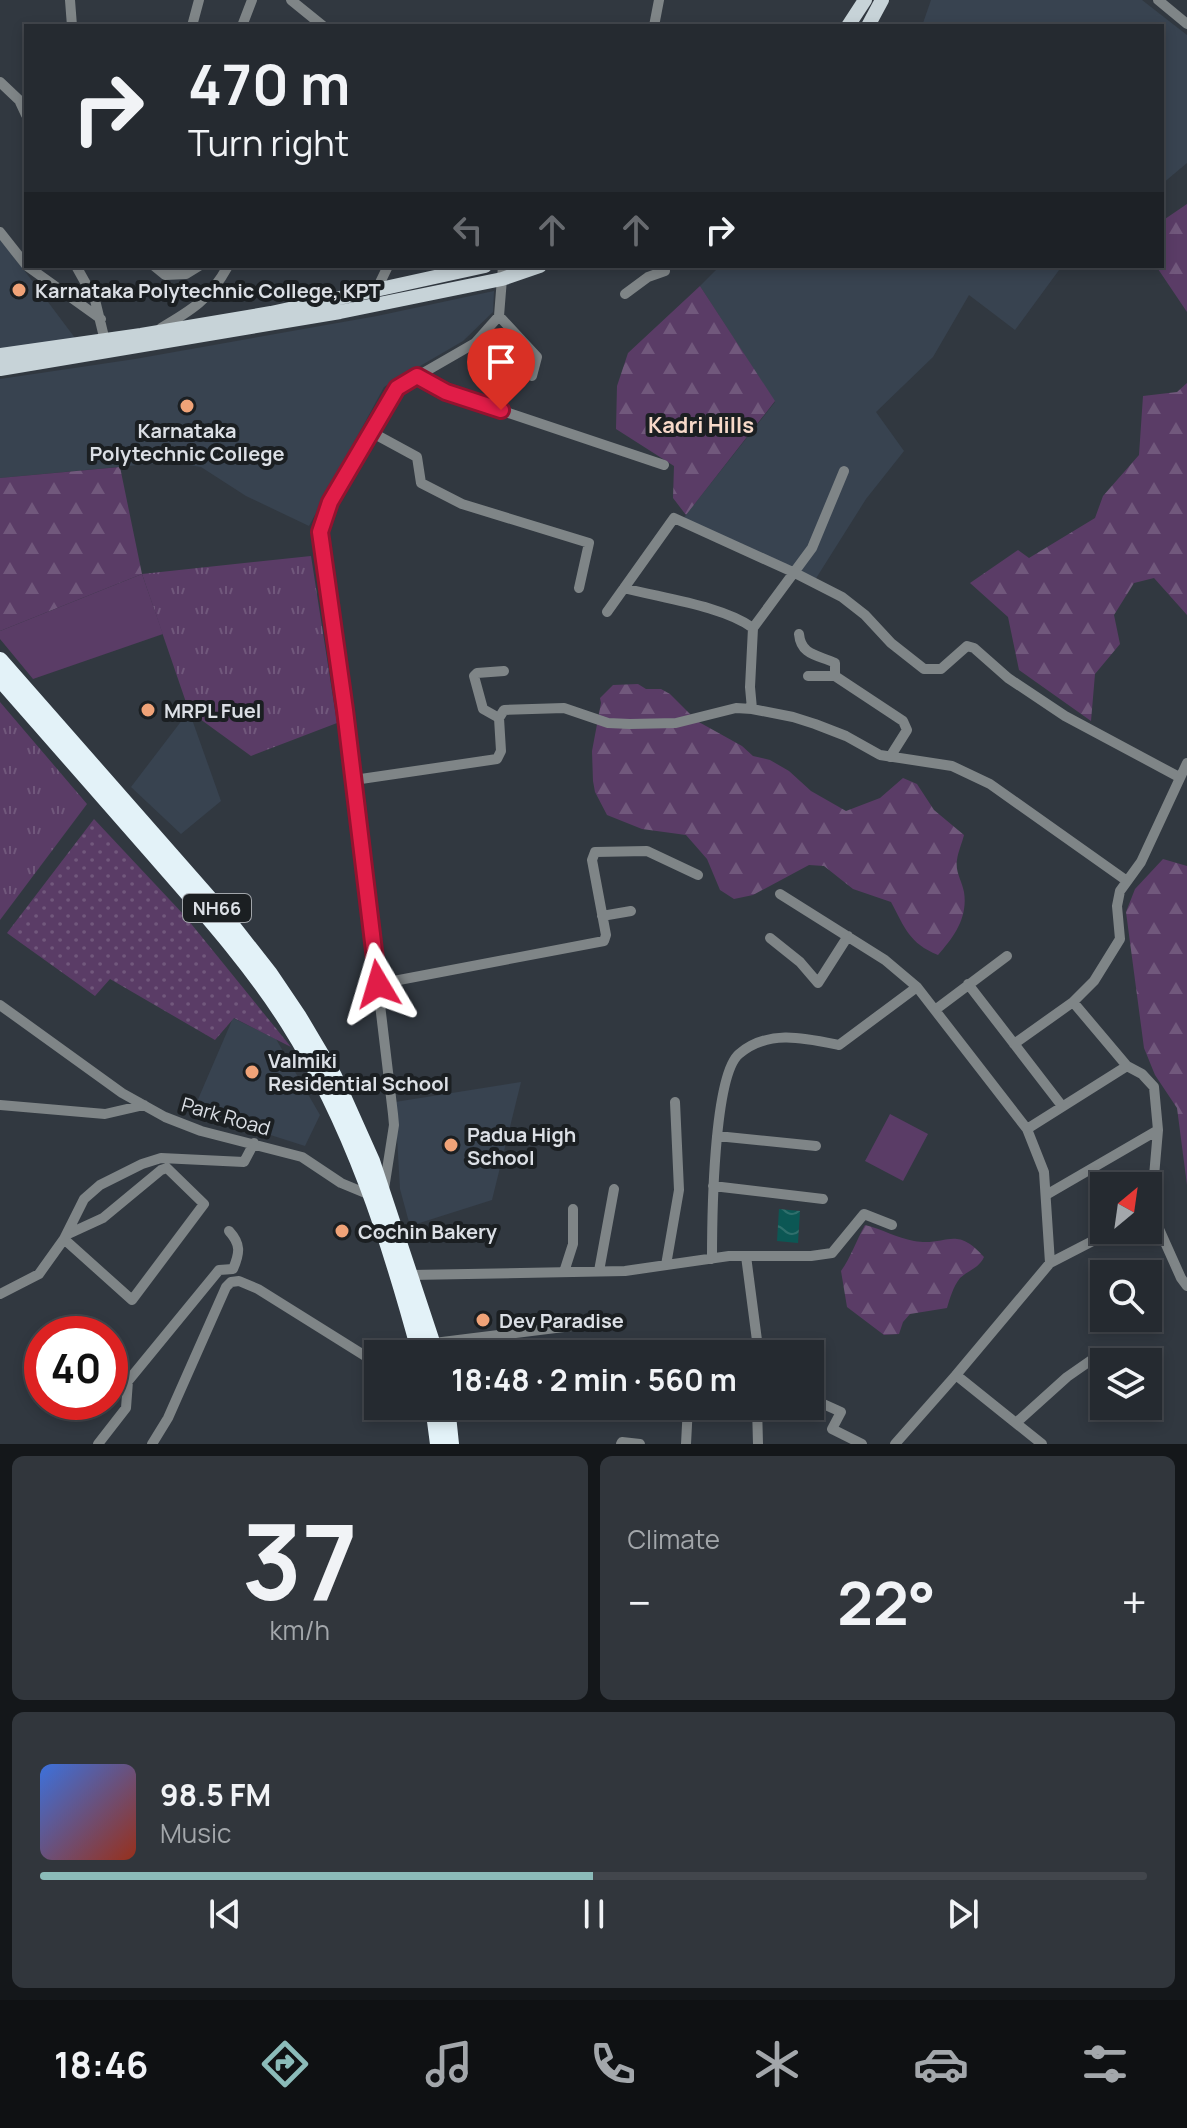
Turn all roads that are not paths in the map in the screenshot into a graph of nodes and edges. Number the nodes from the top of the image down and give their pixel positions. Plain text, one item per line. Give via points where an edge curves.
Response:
1 (70, 0) edge
2 (199, 0) edge
3 (252, 0) edge
4 (291, 0) edge
5 (659, 0) edge
6 (865, 0) edge
7 (882, 0) edge
8 (1158, 0) edge
9 (72, 24) edge
10 (193, 24) edge
11 (243, 24) edge
12 (321, 24) edge
13 (654, 24) edge
14 (849, 24) edge
15 (869, 24) edge
16 (1187, 24) edge
17 (0, 82) edge
18 (24, 108) edge
19 (0, 232) edge
20 (24, 262) edge
21 (30, 268) edge
22 (77, 268) edge
23 (156, 268) edge
24 (196, 268) edge
25 (227, 268) edge
26 (387, 268) edge
27 (476, 268) edge
28 (527, 268) edge
29 (663, 268) edge
30 (502, 272) edge
31 (376, 291) junction
32 (625, 294) dead end
33 (499, 316) junction
34 (101, 319) junction
35 (145, 338) junction
36 (105, 341) junction
37 (0, 355) edge
38 (0, 369) edge
39 (417, 376) junction
40 (532, 376) dead end
41 (371, 432) junction
42 (664, 465) dead end
43 (844, 471) dead end
44 (795, 573) junction
45 (579, 588) dead end
46 (624, 588) junction
47 (607, 612) dead end
48 (753, 628) junction
49 (799, 634) dead end
50 (0, 660) edge
51 (504, 671) dead end
52 (808, 676) dead end
53 (835, 676) junction
54 (0, 679) edge
55 (752, 709) junction
56 (499, 718) junction
57 (890, 757) junction
58 (1187, 763) edge
59 (1179, 777) junction
60 (354, 780) junction
61 (698, 875) dead end
62 (1127, 881) junction
63 (780, 894) dead end
64 (631, 911) dead end
65 (602, 916) junction
66 (848, 936) junction
67 (770, 938) dead end
68 (1007, 956) dead end
69 (378, 984) junction
70 (968, 984) junction
71 (917, 987) junction
72 (1073, 1002) junction
73 (0, 1005) edge
74 (935, 1010) junction
75 (1014, 1044) junction
76 (1127, 1066) junction
77 (675, 1102) dead end
78 (0, 1105) edge
79 (144, 1105) junction
80 (1062, 1106) junction
81 (1027, 1129) junction
82 (1158, 1130) junction
83 (717, 1136) junction
84 (254, 1143) junction
85 (816, 1146) dead end
86 (1153, 1172) edge
87 (713, 1186) junction
88 (614, 1189) dead end
89 (377, 1192) junction
90 (1046, 1195) junction
91 (823, 1199) dead end
92 (573, 1209) dead end
93 (892, 1225) dead end
94 (229, 1231) dead end
95 (65, 1237) junction
96 (1162, 1238) edge
97 (1090, 1242) edge
98 (746, 1256) junction
99 (712, 1259) junction
100 (1050, 1263) junction
101 (666, 1265) junction
102 (599, 1271) junction
103 (564, 1272) junction
104 (411, 1275) junction
105 (1187, 1286) edge
106 (0, 1294) edge
107 (612, 1321) dead end
108 (426, 1340) edge
109 (427, 1340) edge
110 (493, 1340) edge
111 (757, 1340) edge
112 (364, 1355) edge
113 (1090, 1361) edge
114 (956, 1375) junction
115 (824, 1404) edge
116 (435, 1420) edge
117 (448, 1420) edge
118 (687, 1420) edge
119 (757, 1420) edge
120 (1017, 1422) junction
121 (98, 1444) edge
122 (152, 1444) edge
123 (438, 1444) edge
124 (451, 1444) edge
125 (621, 1444) edge
126 (640, 1444) edge
127 (686, 1444) edge
128 (758, 1444) edge
129 (862, 1444) edge
130 (895, 1444) edge
131 (1042, 1444) edge

1 - 9 street
2 - 10 street
3 - 11 street
4 - 12 street
5 - 13 street
6 - 14 main road
7 - 15 main road
8 - 16 street
17 - 18 street
19 - 20 street
21 - 34 street
22 - 34 street
23 - 24 street via 165,275
25 - 35 street via 198,307
26 - 31 street
27 - 31 main road
28 - 30 main road
29 - 32 street
30 - 33 street
30 - 35 main road via 340,312
31 - 35 main road
33 - 39 street via 475,343
33 - 40 street via 537,357
34 - 36 street
35 - 36 main road
35 - 38 main road
36 - 37 main road
39 - 41 street via 397,388
39 - 42 street via 446,392
41 - 45 street via 417,457 421,483 462,504 589,543
41 - 60 street via 330,502 320,532
43 - 44 street via 812,548
44 - 46 street via 674,518
44 - 48 street
44 - 59 street via 842,597 924,669 941,669 967,646 974,648 1065,716
46 - 47 street
46 - 48 street via 725,614
48 - 55 street
49 - 53 street via 806,651 835,663
50 - 89 highway, NH66 via 270,974 334,1076
51 - 56 street via 474,676 483,709
52 - 53 street
53 - 57 street via 907,725
54 - 89 highway, NH66 via 259,982 288,1024
55 - 56 street via 676,723 608,723 564,708 504,710
55 - 57 street via 815,724
56 - 60 street via 497,759
57 - 62 street via 969,773
58 - 59 street
59 - 62 street via 1141,862
60 - 69 street
61 - 65 street via 647,851 595,852
62 - 72 street via 1117,906 1120,939 1094,981
63 - 66 street
64 - 65 street
65 - 69 street via 604,941
66 - 67 street via 818,983
66 - 71 street
68 - 70 street
69 - 89 street via 394,1125
70 - 74 street
70 - 75 street
71 - 74 street
71 - 83 street via 839,1045 783,1037 760,1041 738,1055 728,1068
72 - 75 street
72 - 76 street
73 - 79 street, Park Road
74 - 81 street
75 - 80 street
76 - 80 street
76 - 82 street via 1154,1087
77 - 101 street via 679,1190
78 - 79 street via 105,1114
79 - 84 street, Park Road via 201,1131
80 - 81 street
81 - 90 street via 1044,1172
82 - 86 street
82 - 90 street
83 - 85 street
83 - 87 street
84 - 89 street, Park Road via 302,1157 341,1183
84 - 95 street via 244,1162 175,1157 142,1164 84,1199
87 - 91 street
87 - 99 street
88 - 102 street
89 - 104 highway, NH66
89 - 108 highway, NH66 via 391,1248
90 - 100 street
92 - 103 street via 573,1244
93 - 98 street via 864,1214 832,1253
94 - 121 street via 240,1253 233,1269 219,1270 128,1381 126,1408
95 - 95 street via 132,1300 204,1204 167,1168 103,1218
95 - 106 street via 39,1274
96 - 105 street
97 - 100 street
98 - 99 street
98 - 111 street
99 - 101 street
100 - 114 street
101 - 102 street
102 - 103 street
103 - 104 street
104 - 109 highway, NH66
107 - 110 street
112 - 122 street via 258,1289 231,1282
113 - 120 street
114 - 120 street
114 - 130 street
115 - 129 street via 841,1412 832,1429
116 - 123 highway
117 - 124 highway
118 - 127 street
119 - 128 street
120 - 131 street
125 - 126 street

